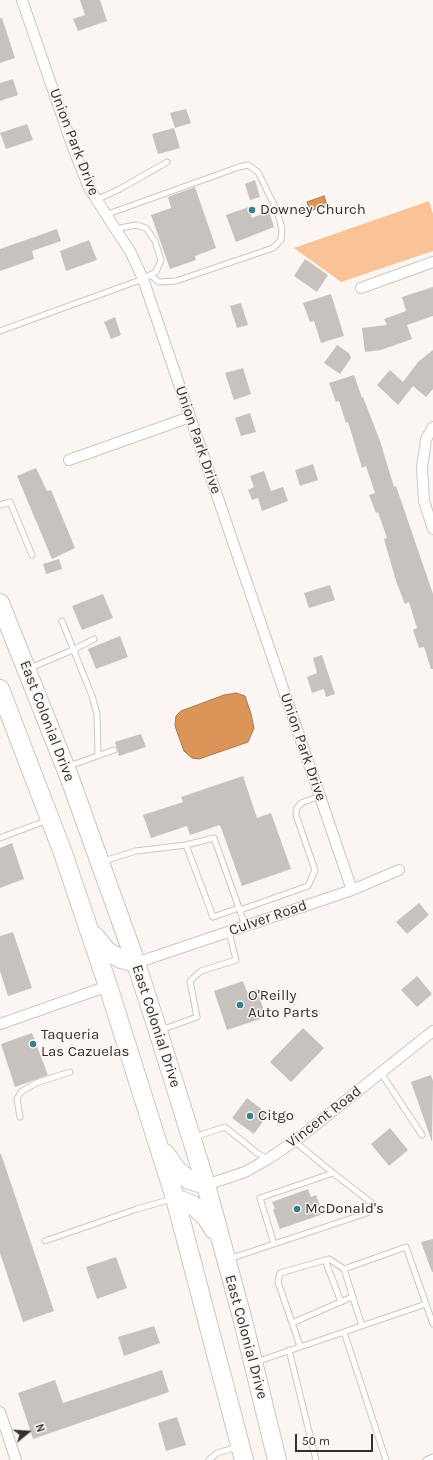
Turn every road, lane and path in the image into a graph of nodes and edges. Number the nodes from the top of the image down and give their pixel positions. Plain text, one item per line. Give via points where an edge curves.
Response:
1 (22, 0) edge
2 (167, 162) dead end
3 (96, 200) junction
4 (106, 215) junction
5 (114, 229) junction
6 (433, 262) edge
7 (146, 277) junction
8 (360, 288) dead end
9 (0, 331) edge
10 (190, 417) junction
11 (433, 427) edge
12 (70, 460) dead end
13 (0, 505) edge
14 (433, 529) edge
15 (32, 555) dead end
16 (0, 603) edge
17 (62, 622) dead end
18 (94, 639) dead end
19 (74, 650) junction
20 (27, 669) junction
21 (4, 703) edge
22 (114, 750) dead end
23 (98, 755) junction
24 (66, 767) junction
25 (320, 796) junction
26 (50, 819) junction
27 (0, 838) edge
28 (186, 845) junction
29 (101, 862) junction
30 (399, 870) dead end
31 (352, 890) junction
32 (239, 908) junction
33 (245, 926) junction
34 (88, 927) junction
35 (229, 932) junction
36 (136, 963) junction
37 (108, 986) junction
38 (0, 1024) edge
39 (158, 1031) junction
40 (433, 1031) edge
41 (70, 1072) dead end
42 (381, 1073) junction
43 (20, 1117) dead end
44 (422, 1134) dead end
45 (191, 1138) junction
46 (294, 1141) junction
47 (158, 1143) junction
48 (268, 1159) junction
49 (333, 1173) junction
50 (206, 1185) junction
51 (175, 1198) junction
52 (220, 1239) junction
53 (45, 1241) dead end
54 (274, 1244) junction
55 (226, 1260) junction
56 (325, 1260) junction
57 (344, 1269) junction
58 (352, 1297) junction
59 (341, 1302) junction
60 (426, 1304) junction
61 (292, 1323) junction
62 (433, 1324) edge
63 (362, 1326) junction
64 (344, 1332) junction
65 (300, 1346) junction
66 (289, 1350) junction
67 (253, 1363) junction
68 (0, 1412) edge
69 (243, 1453) edge
70 (433, 1458) edge
71 (16, 1460) edge
72 (209, 1460) edge
73 (277, 1460) edge
74 (316, 1460) edge
75 (386, 1460) edge
76 (426, 1460) edge

1 - 3 street, Union Park Drive via 72,145
2 - 3 lane
3 - 4 street, Union Park Drive
4 - 5 street, Union Park Drive
4 - 7 lane via 240,167 248,165 258,172 277,211 282,229 281,240 274,248 176,281 159,282
5 - 7 street, Union Park Drive
5 - 7 lane via 136,226 146,228 155,241 161,260 156,272
6 - 8 street
7 - 9 lane
7 - 10 street, Union Park Drive
10 - 12 street
10 - 25 street, Union Park Drive
11 - 14 street via 426,439 422,468 424,501
13 - 15 lane via 10,502
16 - 20 highway, East Colonial Drive
17 - 19 lane
18 - 19 lane
19 - 20 lane
19 - 23 lane via 97,714
20 - 24 highway, East Colonial Drive
21 - 26 highway
22 - 23 lane
23 - 24 lane
24 - 29 highway, East Colonial Drive
25 - 31 street, Union Park Drive
25 - 32 lane via 301,803 296,815 315,870 308,886
26 - 27 lane
26 - 34 highway
28 - 29 lane via 136,851
28 - 32 lane via 214,838
28 - 32 lane via 212,917
29 - 36 highway, East Colonial Drive
30 - 31 street, Culver Road
31 - 33 street, Culver Road
32 - 33 lane
33 - 35 street, Culver Road
34 - 36 highway via 107,951 121,959
34 - 37 highway
35 - 36 street, Culver Road
35 - 39 lane via 236,960 201,971 190,981 197,1017
36 - 39 highway, East Colonial Drive
37 - 38 street
37 - 47 highway
39 - 45 highway, East Colonial Drive
40 - 42 street, Vincent Road
41 - 43 lane via 36,1083 20,1092 17,1099
42 - 44 lane
42 - 46 street, Vincent Road
45 - 48 lane via 225,1127
45 - 50 highway, East Colonial Drive
46 - 48 street, Vincent Road
46 - 49 lane
47 - 50 highway via 177,1170 189,1180
47 - 51 highway
48 - 50 street, Vincent Road via 245,1172
49 - 54 lane via 260,1198
49 - 54 lane via 373,1204 366,1213
50 - 52 highway, East Colonial Drive
51 - 52 highway via 193,1205 205,1216
51 - 53 lane
51 - 69 highway
52 - 55 highway, East Colonial Drive
54 - 55 lane
55 - 67 highway, East Colonial Drive
56 - 57 lane via 329,1259
56 - 59 lane
56 - 61 lane via 280,1273 278,1282
57 - 58 lane
57 - 60 lane via 406,1247
58 - 59 lane
58 - 63 lane
59 - 61 lane
60 - 62 lane
60 - 63 lane
61 - 65 lane
63 - 64 lane
64 - 65 lane
64 - 75 lane
65 - 66 lane
66 - 67 lane
66 - 74 lane
67 - 73 highway, East Colonial Drive
68 - 71 street
69 - 72 lane via 217,1453
70 - 76 lane

